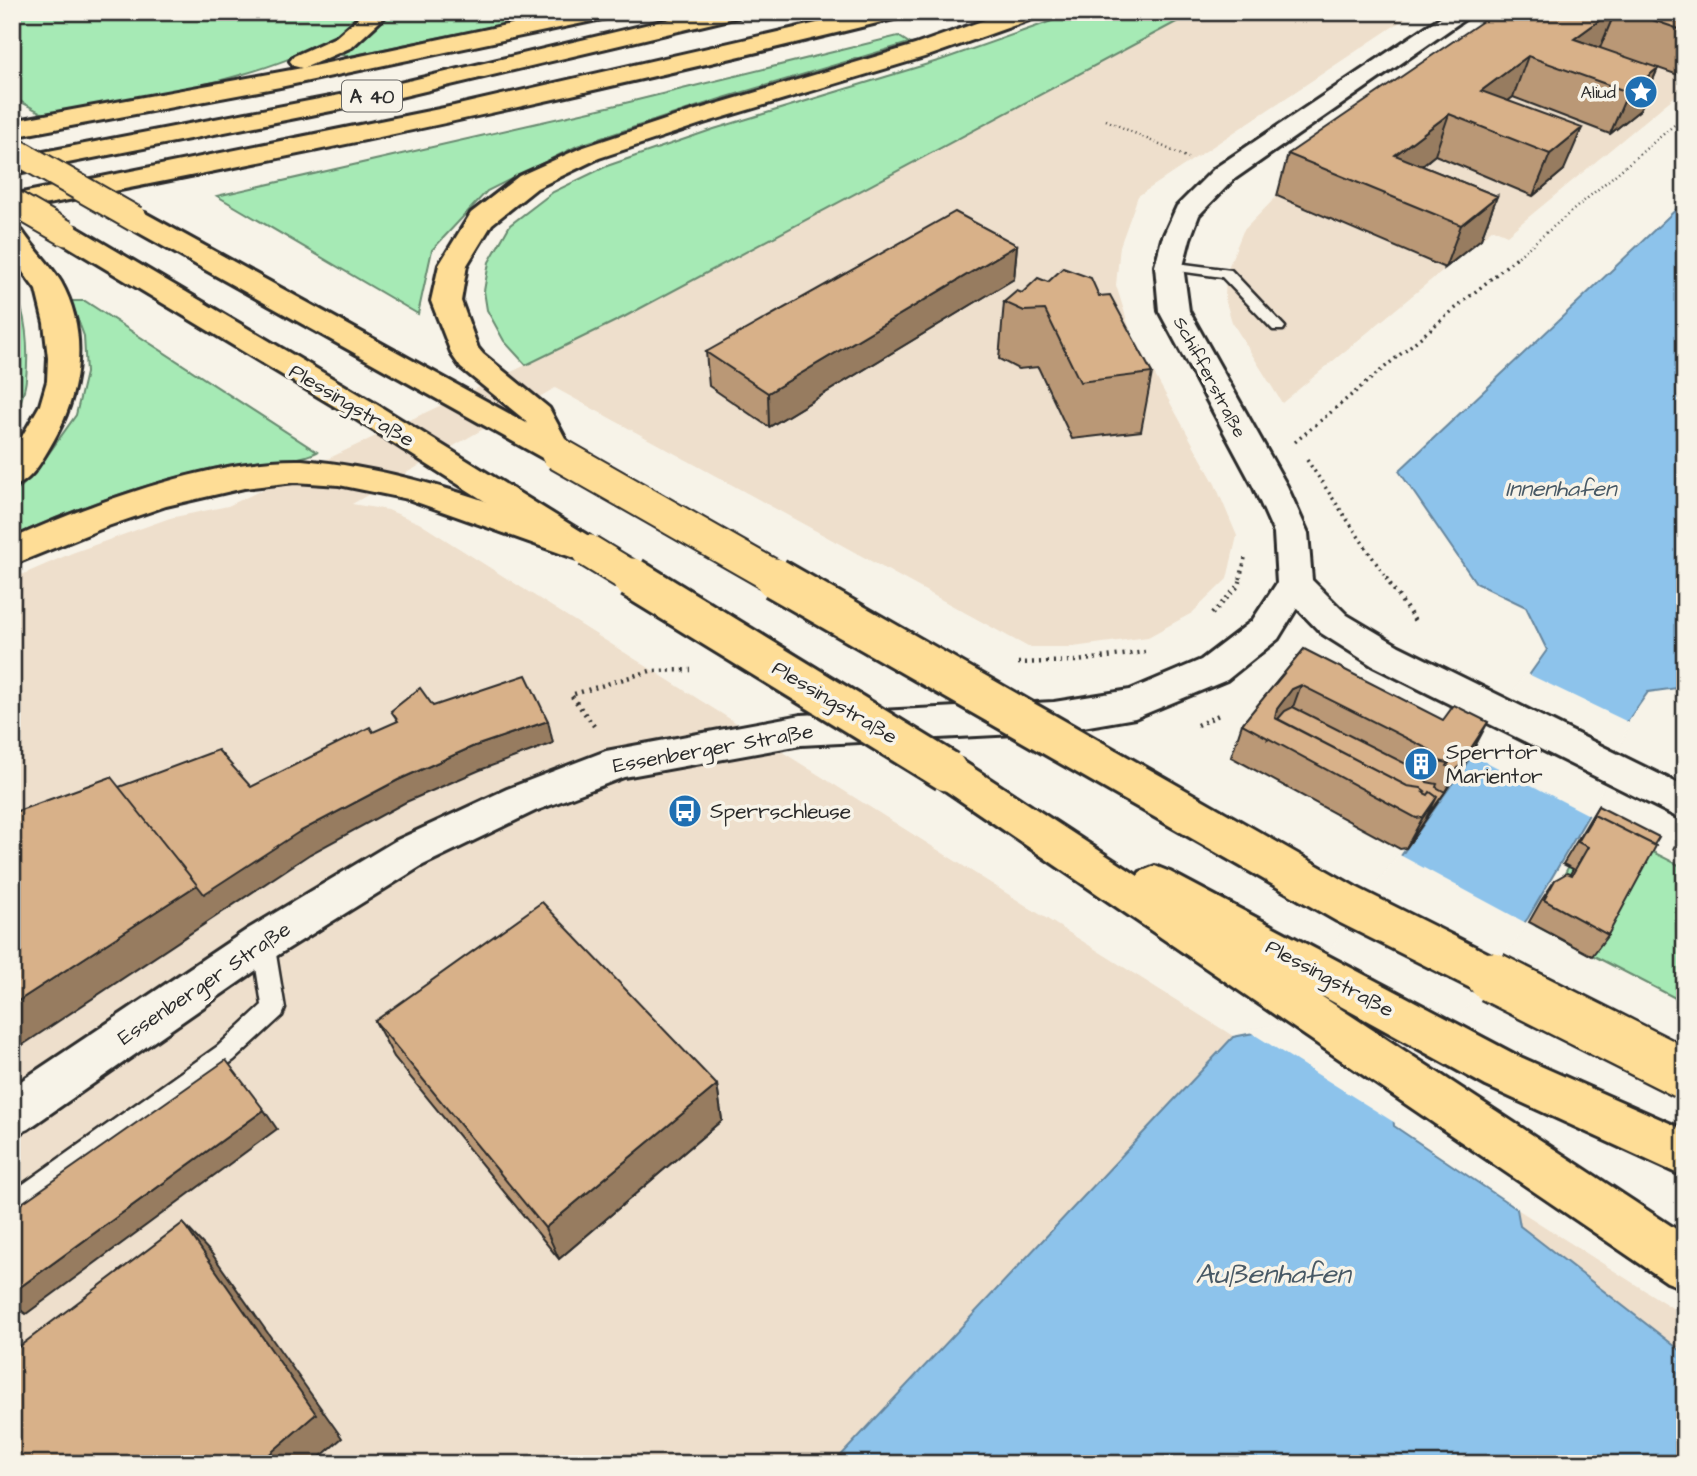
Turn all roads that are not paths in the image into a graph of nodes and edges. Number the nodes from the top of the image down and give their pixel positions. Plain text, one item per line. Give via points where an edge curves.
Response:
1 (379, 12) edge
2 (602, 12) edge
3 (730, 12) edge
4 (894, 12) edge
5 (1030, 12) edge
6 (1464, 12) edge
7 (217, 92) junction
8 (12, 129) edge
9 (12, 149) edge
10 (236, 161) junction
11 (12, 166) edge
12 (12, 202) edge
13 (14, 235) edge
14 (1169, 267) junction
15 (1278, 327) dead end
16 (557, 453) junction
17 (12, 476) edge
18 (587, 551) junction
19 (12, 554) edge
20 (1295, 584) junction
21 (947, 771) junction
22 (1683, 804) edge
23 (263, 942) junction
24 (1685, 1074) edge
25 (12, 1114) edge
26 (1685, 1154) edge
27 (12, 1207) edge
28 (1685, 1264) edge

1 - 7 highway via 344,42
2 - 7 highway
3 - 11 highway, A 40 via 387,93
4 - 10 highway, A 40 via 663,69
5 - 16 highway via 923,50 590,153 528,182 481,219 453,265 446,301 463,349 538,415
6 - 14 street, Schifferstraße via 1224,174 1187,212
7 - 8 highway
9 - 16 highway, bridge
10 - 12 highway, A 40
10 - 13 highway
12 - 18 highway, Plessingstraße, bridge via 365,411
13 - 17 highway via 50,289 63,349 62,384 47,422
14 - 15 lane via 1226,273
14 - 20 street, Schifferstraße via 1174,311 1291,533
16 - 24 highway, bridge via 1346,904
18 - 19 highway via 478,509 376,481 301,471 196,485 132,505
18 - 21 highway, Plessingstraße, bridge
20 - 22 street via 1334,624 1405,666
20 - 23 street, Essenberger Straße via 1265,630 1214,670 1135,704 1054,717 801,730 620,762 521,800 409,853
21 - 26 highway, Plessingstraße via 1502,1071
21 - 28 highway
23 - 25 street, Essenberger Straße
23 - 27 lane via 274,1009 226,1053

